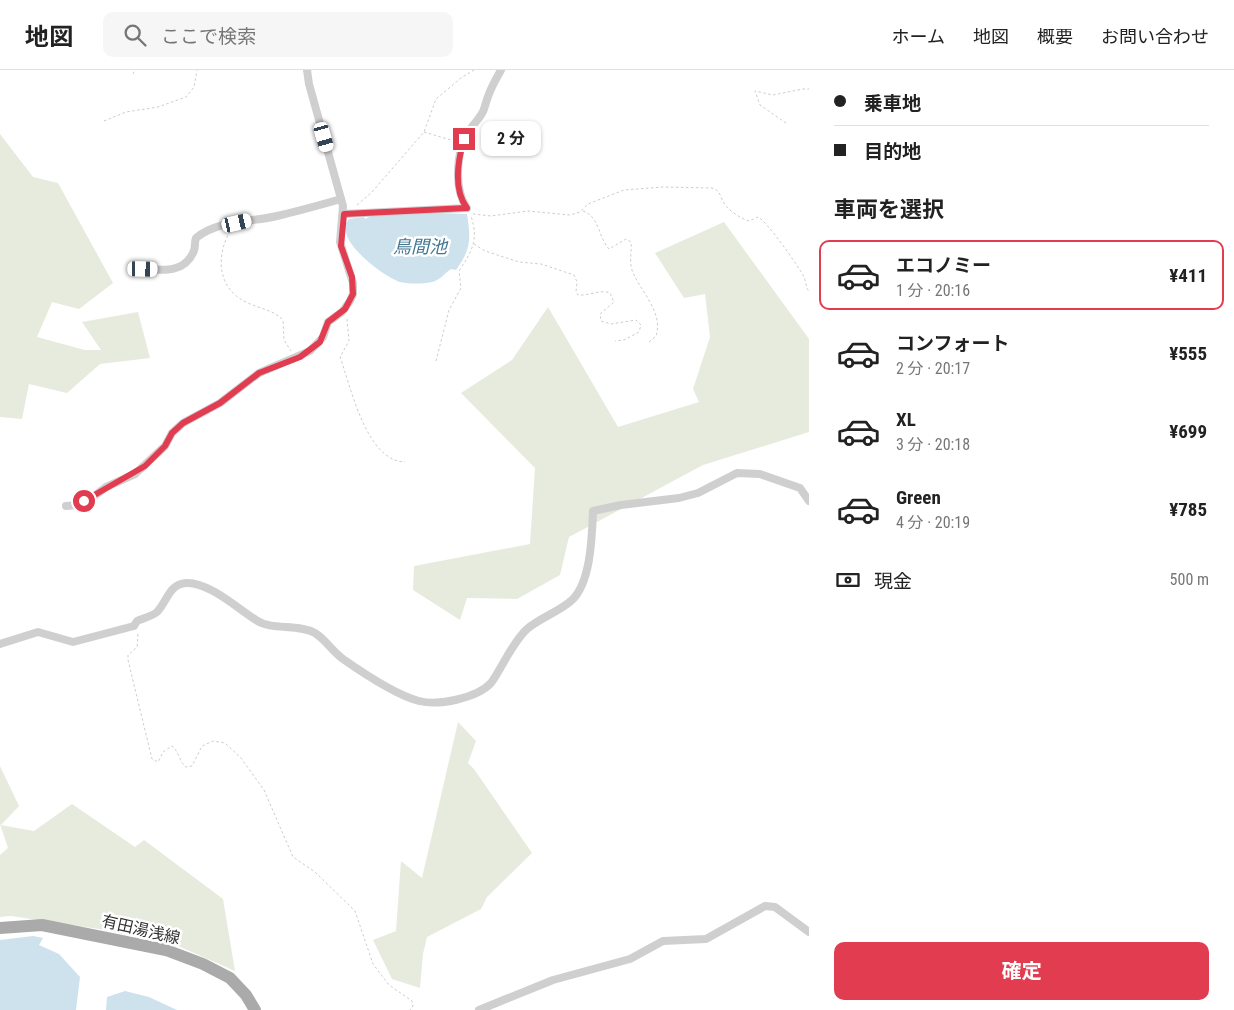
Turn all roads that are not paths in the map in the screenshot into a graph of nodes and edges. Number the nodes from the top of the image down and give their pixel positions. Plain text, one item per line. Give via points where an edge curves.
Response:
1 (307, 70) edge
2 (501, 70) edge
3 (341, 199) junction
4 (344, 212) junction
5 (143, 269) dead end
6 (809, 501) edge
7 (66, 506) dead end
8 (0, 644) edge
9 (0, 928) edge
10 (809, 932) edge
11 (255, 1010) edge
12 (479, 1010) edge

1 - 3 street
2 - 4 street via 487,95 484,109 463,144 459,185 462,202 468,211
3 - 4 street
3 - 5 street via 200,234 192,256 173,270
4 - 7 street via 341,246 354,288 352,298 348,306 328,322 317,345 300,357 259,373 220,403 183,423 165,446 135,474 77,504
6 - 8 street via 800,488 760,474 737,473 698,493 593,511 592,544 579,592 528,629 518,639 491,683 466,698 422,702 406,696 342,658 314,633 257,621 196,584 181,584 174,588 157,612 137,621 134,626 73,642 38,632
9 - 11 main road, 有田湯浅線 via 48,926 166,950 230,978
10 - 12 street via 775,907 765,906 706,939 663,941 630,959 553,980

